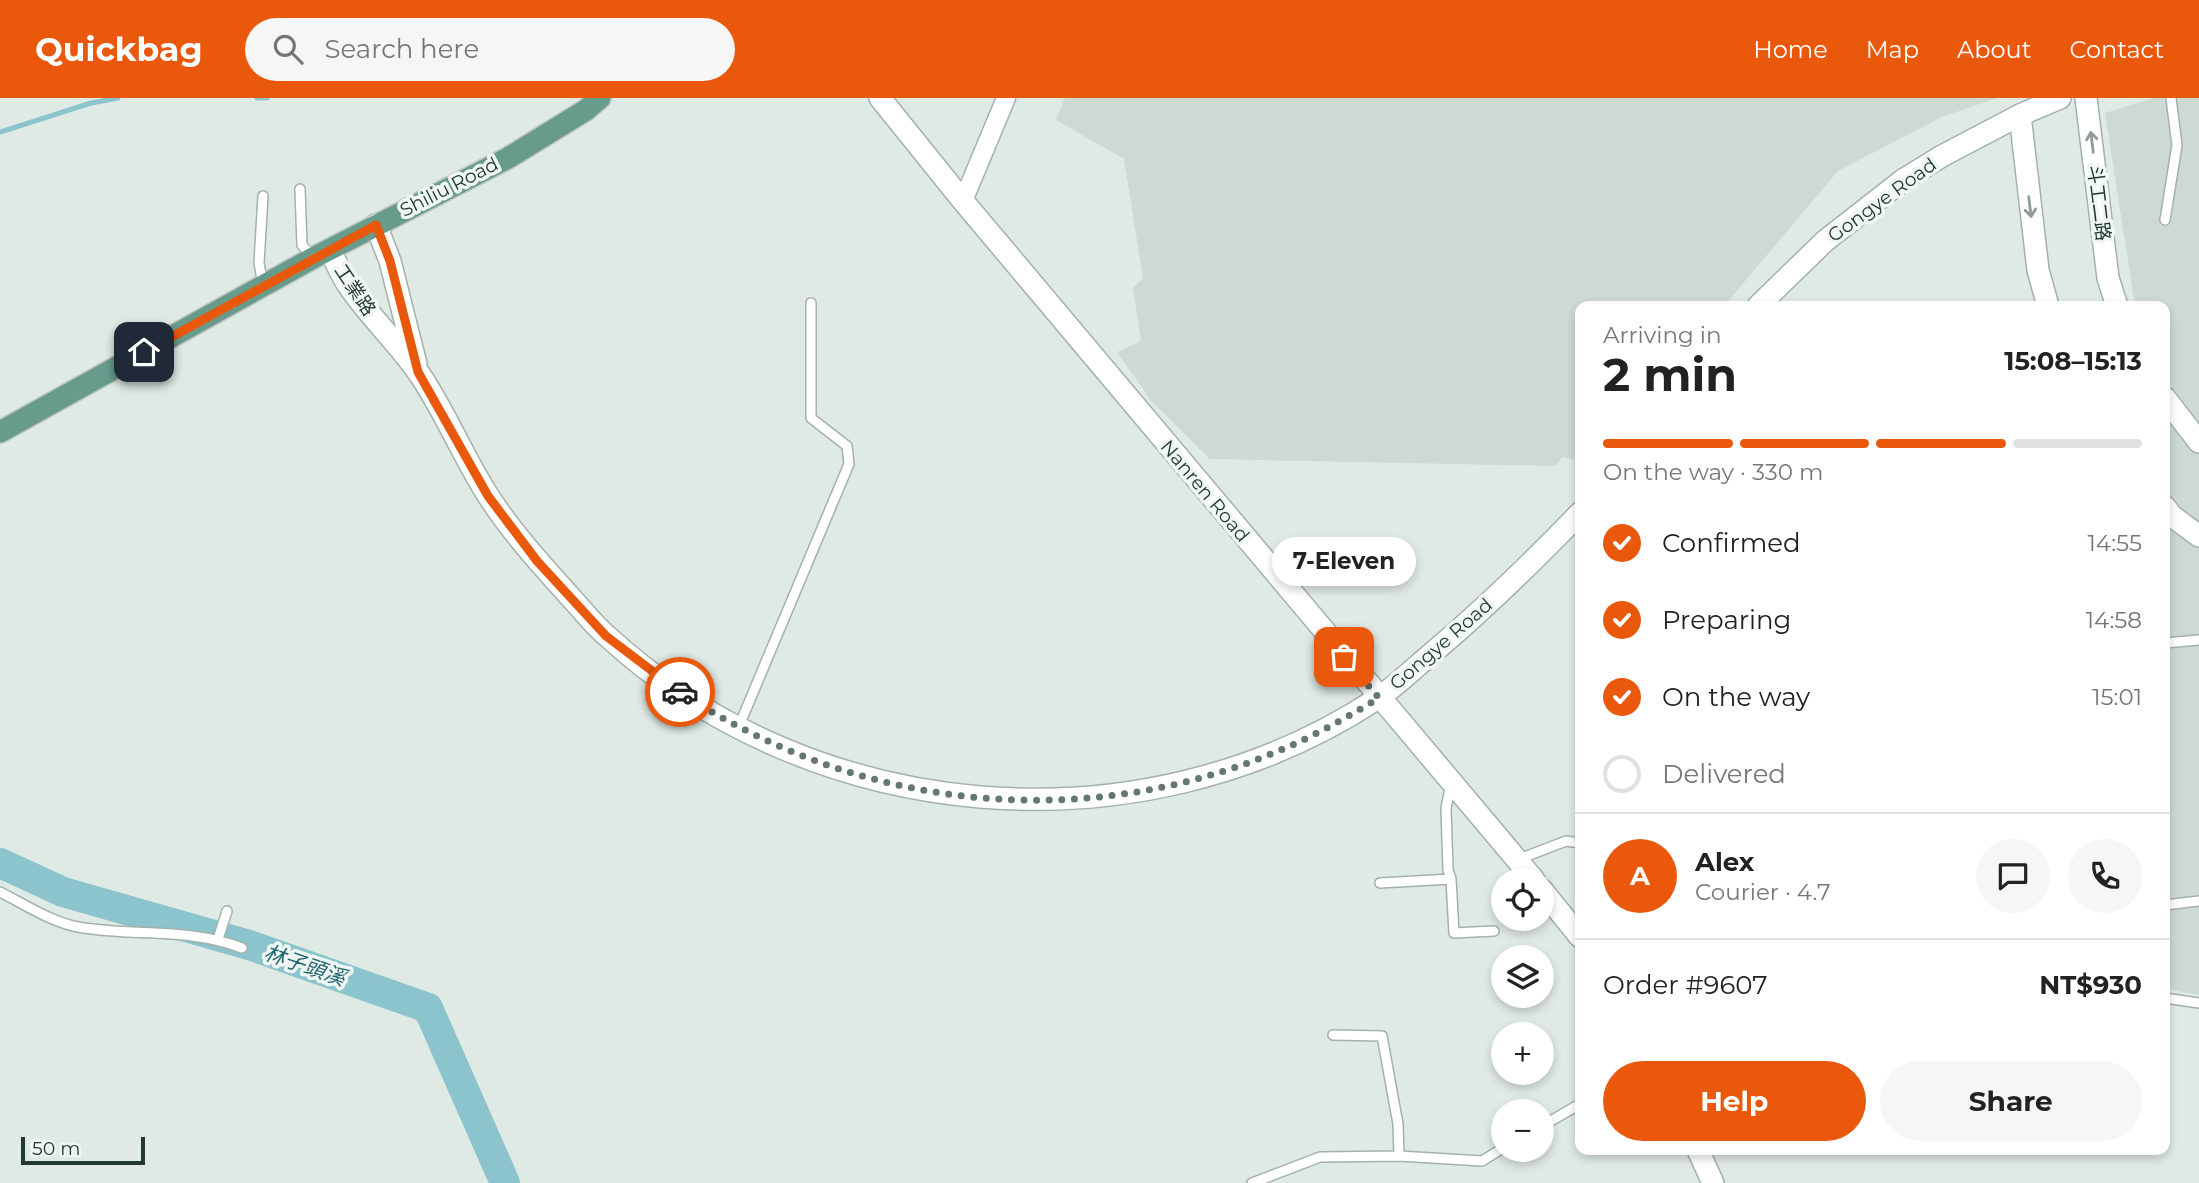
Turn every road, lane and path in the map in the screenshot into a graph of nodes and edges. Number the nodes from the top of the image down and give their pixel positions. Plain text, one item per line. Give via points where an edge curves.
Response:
1 (600, 98) edge
2 (880, 98) edge
3 (1006, 98) edge
4 (2060, 98) edge
5 (2086, 98) edge
6 (2171, 98) edge
7 (2020, 115) junction
8 (300, 189) dead end
9 (263, 196) dead end
10 (963, 201) junction
11 (2165, 220) dead end
12 (376, 225) junction
13 (321, 254) junction
14 (263, 286) junction
15 (1763, 301) edge
16 (2047, 301) edge
17 (2115, 301) edge
18 (811, 303) dead end
19 (418, 372) junction
20 (2170, 408) edge
21 (0, 432) edge
22 (2199, 442) edge
23 (2170, 513) edge
24 (1575, 518) edge
25 (2199, 536) edge
26 (2199, 639) edge
27 (2170, 642) edge
28 (1379, 698) junction
29 (738, 728) junction
30 (1452, 780) junction
31 (1575, 842) edge
32 (1517, 859) junction
33 (1524, 868) edge
34 (1451, 879) junction
35 (1380, 883) dead end
36 (0, 892) edge
37 (2199, 901) edge
38 (2170, 904) edge
39 (1554, 905) edge
40 (227, 911) dead end
41 (1494, 931) dead end
42 (1575, 931) edge
43 (218, 939) junction
44 (242, 947) dead end
45 (2170, 999) edge
46 (2199, 1003) edge
47 (1334, 1035) dead end
48 (1575, 1107) edge
49 (1554, 1119) edge
50 (1491, 1155) edge
51 (1700, 1155) edge
52 (1399, 1156) junction
53 (1252, 1183) edge
54 (1713, 1183) edge

1 - 12 main road, Shiliu Road via 508,158
2 - 10 street, Nanren Road
3 - 10 street
4 - 7 street, Gongye Road
17 -> 5 street, 斗工二路 via 2108,278
6 - 11 lane via 2177,145
7 - 15 street, Gongye Road via 1903,180 1825,241
7 -> 16 street via 2038,270
8 - 13 lane via 302,246
9 - 14 lane via 259,263
10 - 28 street, Nanren Road
12 - 13 main road, Shiliu Road
12 - 19 street, 工業路 via 390,261
13 - 14 main road, Shiliu Road
13 - 19 street, 工業路
14 - 21 main road, Shiliu Road
18 - 29 lane via 811,418 847,446 849,464
19 - 29 street, Gongye Road via 488,496 537,561 606,636 660,679
20 - 22 street
23 - 25 street
24 - 28 street, Gongye Road via 1483,610
26 - 27 lane
28 - 29 street, Gongye Road via 1307,738 1231,769 1152,789 1071,799 992,799 892,784 807,759
28 - 30 street, Nanren Road
30 - 32 street, Nanren Road
30 - 34 lane via 1446,807
31 - 32 lane
32 - 33 street, Nanren Road
34 - 35 lane
34 - 41 lane via 1454,933
36 - 43 lane via 76,927
37 - 38 lane
39 - 42 street
40 - 43 lane
43 - 44 lane
45 - 46 lane
47 - 52 lane via 1382,1036
48 - 49 lane
50 - 52 lane via 1482,1161
51 - 54 street
52 - 53 lane via 1320,1157

